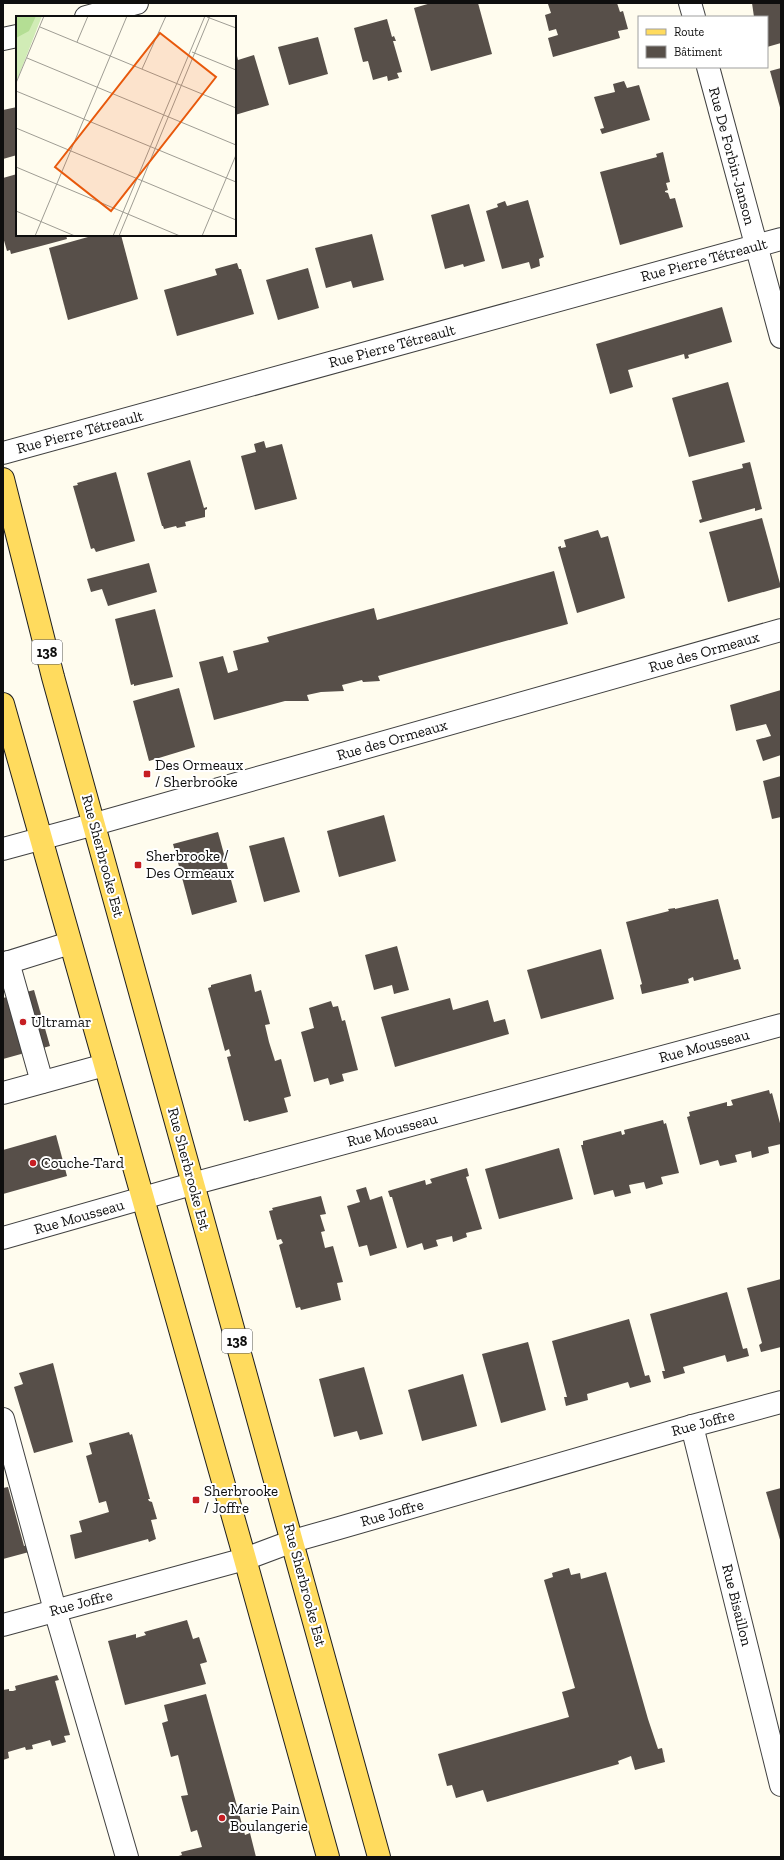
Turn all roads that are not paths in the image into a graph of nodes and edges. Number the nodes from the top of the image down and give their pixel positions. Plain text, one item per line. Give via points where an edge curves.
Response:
1 (137, 3) edge
2 (690, 3) edge
3 (90, 16) edge
4 (694, 16) edge
5 (16, 36) edge
6 (3, 39) edge
7 (708, 68) edge
8 (781, 239) edge
9 (756, 246) junction
10 (781, 337) edge
11 (3, 453) edge
12 (3, 479) edge
13 (781, 630) edge
14 (3, 704) edge
15 (95, 824) junction
16 (40, 838) junction
17 (3, 849) edge
18 (70, 943) junction
19 (6, 963) edge
20 (781, 1025) edge
21 (105, 1065) junction
22 (42, 1082) junction
23 (3, 1093) edge
24 (192, 1184) junction
25 (143, 1199) junction
26 (3, 1238) edge
27 (781, 1402) edge
28 (4, 1426) edge
29 (692, 1426) junction
30 (293, 1541) junction
31 (246, 1559) junction
32 (55, 1610) junction
33 (3, 1624) edge
34 (781, 1785) edge
35 (127, 1857) edge
36 (328, 1857) edge
37 (379, 1857) edge

1 - 3 street
2 - 4 street
5 - 6 street
7 - 9 street, Rue De Forbin-Janson
8 - 9 street, Rue Pierre Tétreault
9 - 10 street, Rue De Forbin-Janson
9 - 11 street, Rue Pierre Tétreault
12 - 15 main road, Rue Sherbrooke Est / 138 via 53,677
13 - 15 street, Rue des Ormeaux
14 - 16 main road
15 - 16 street, Rue des Ormeaux
15 - 24 main road, Rue Sherbrooke Est / 138
16 - 17 street, Rue des Ormeaux
16 - 18 main road
18 - 19 street
18 - 21 main road
19 - 22 street
20 - 24 street, Rue Mousseau
21 - 22 street
21 - 25 main road
22 - 23 street
24 - 25 street, Rue Mousseau
24 - 30 main road, Rue Sherbrooke Est / 138
25 - 26 street, Rue Mousseau
25 - 31 main road
27 - 29 street, Rue Joffre
28 - 32 street
29 - 30 street, Rue Joffre
29 - 34 street, Rue Bisaillon
30 - 31 street, Rue Joffre
30 - 37 main road, Rue Sherbrooke Est / 138
31 - 32 street, Rue Joffre
31 - 36 main road
32 - 33 street, Rue Joffre
32 - 35 street

